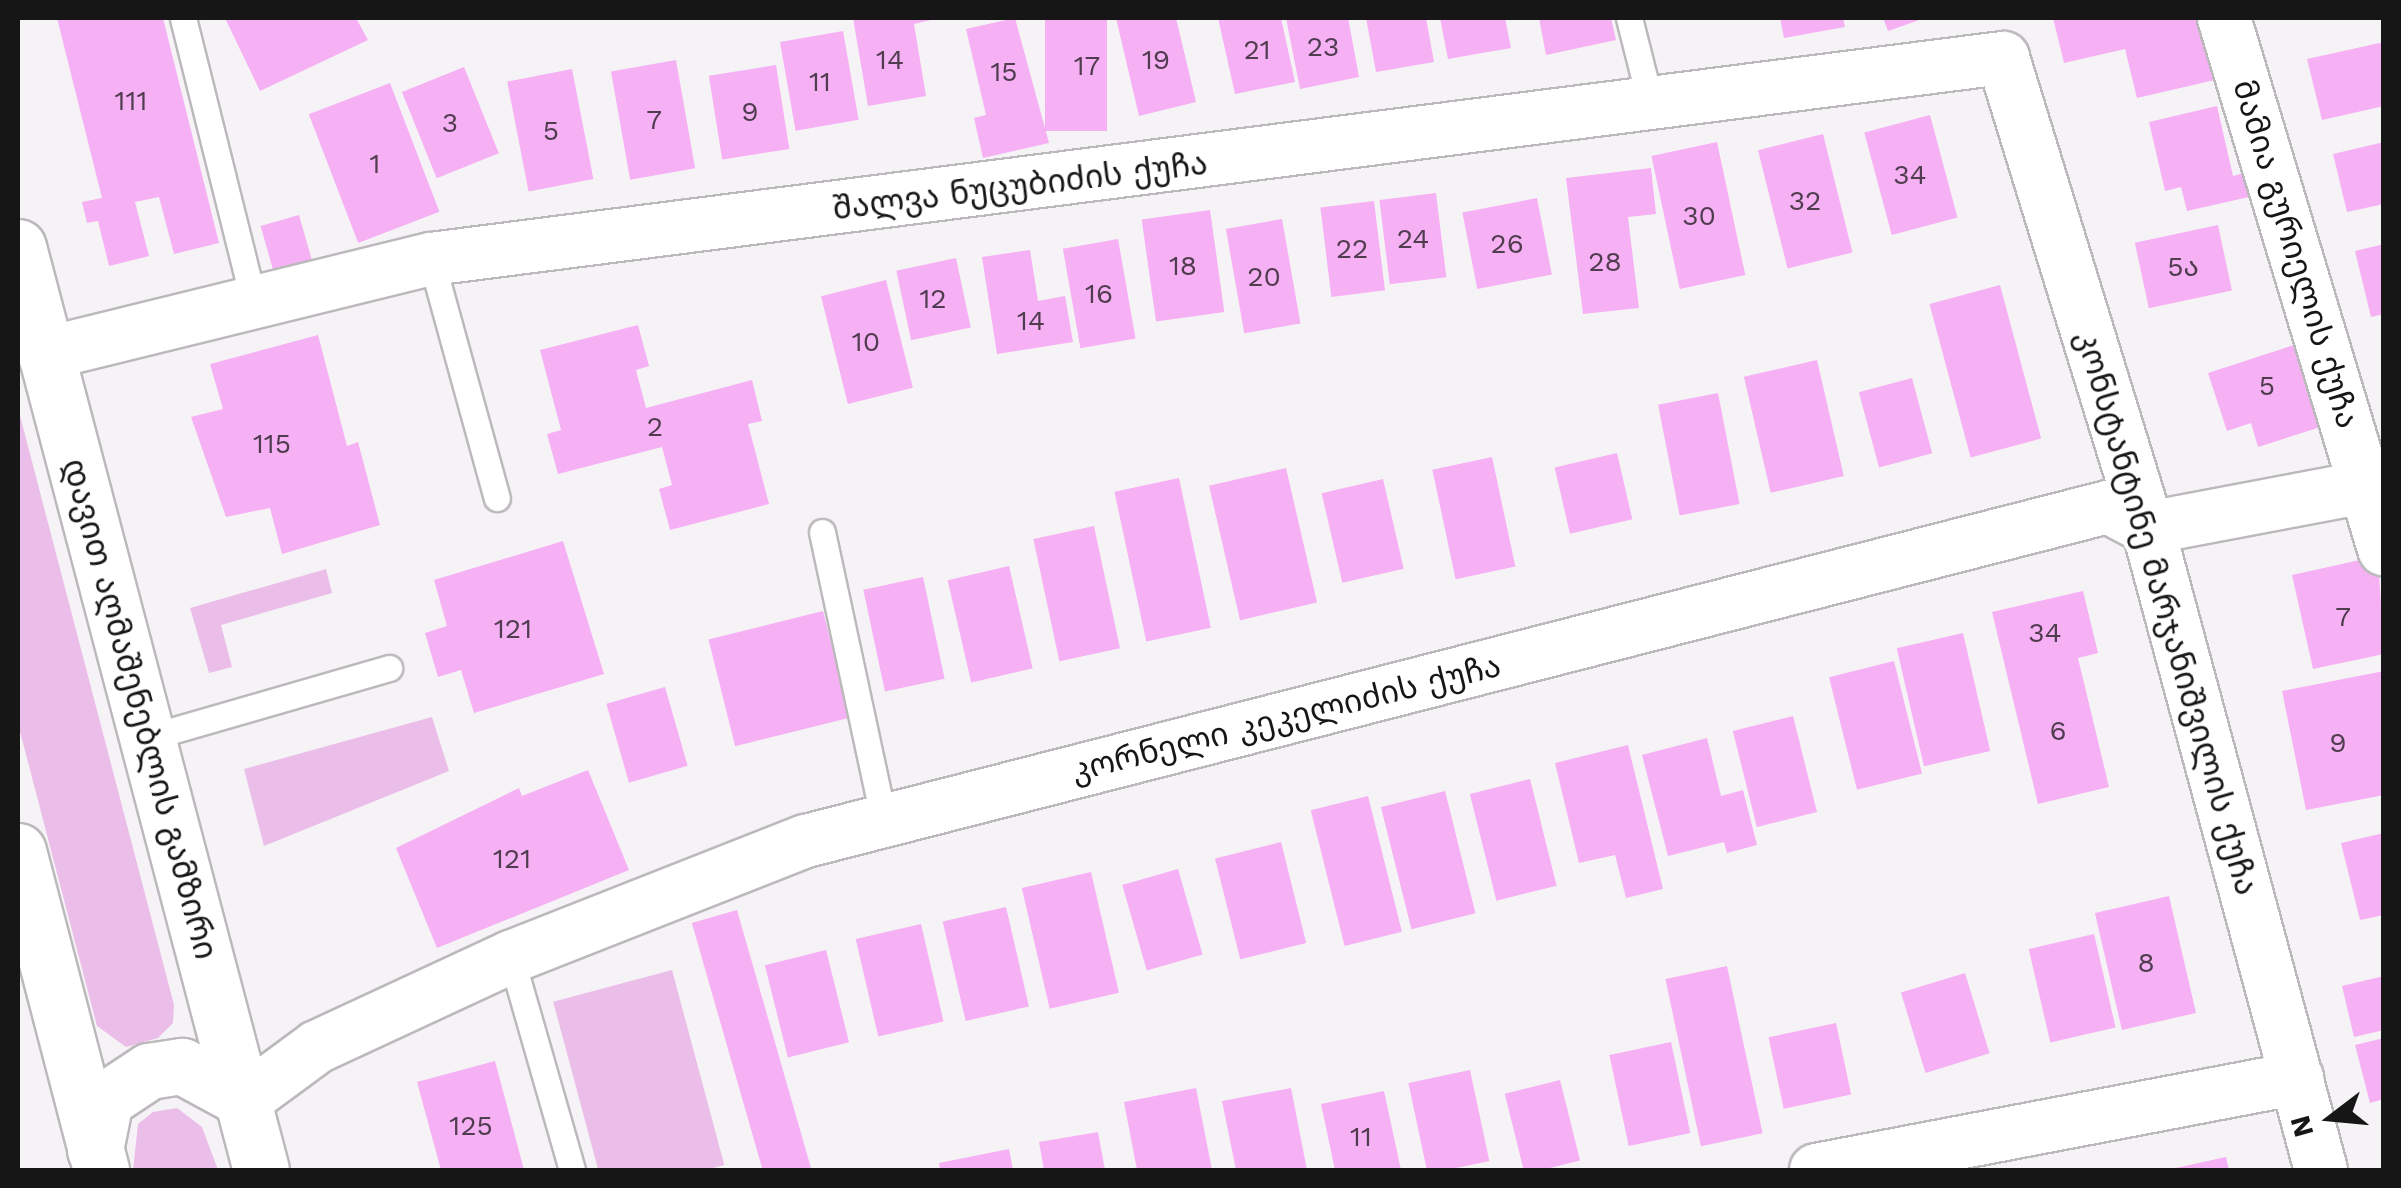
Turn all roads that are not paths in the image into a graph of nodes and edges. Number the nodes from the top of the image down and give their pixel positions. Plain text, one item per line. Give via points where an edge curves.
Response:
1 (183, 18) edge
2 (1629, 18) edge
3 (2224, 18) edge
4 (2002, 58) joint
5 (1650, 101) junction
6 (18, 247) edge
7 (430, 259) junction
8 (255, 306) junction
9 (44, 354) junction
10 (2366, 487) junction
11 (497, 498) dead end
12 (2148, 528) junction
13 (822, 532) dead end
14 (2384, 549) edge
15 (389, 668) dead end
16 (150, 737) junction
17 (884, 821) junction
18 (18, 851) edge
19 (512, 957) junction
20 (2297, 1078) junction
21 (245, 1100) junction
22 (98, 1160) edge
23 (261, 1170) edge
24 (572, 1170) edge
25 (1816, 1170) edge
26 (2321, 1170) edge

1 - 8 lane
2 - 5 lane
3 - 10 street, მამია გურიელის ქუჩა
4 - 5 street, შალვა ნუცუბიძის ქუჩა
4 - 12 street, კონსტანტინე მარჯანიშვილის ქუჩა
5 - 7 street, შალვა ნუცუბიძის ქუჩა
6 - 9 main road, დავით აღმაშენებლის გამზირი
7 - 8 street, შალვა ნუცუბიძის ქუჩა
7 - 11 lane
8 - 9 street, შალვა ნუცუბიძის ქუჩა
9 - 16 main road, დავით აღმაშენებლის გამზირი
10 - 12 street
10 - 14 street, მამია გურიელის ქუჩა
12 - 17 street, კორნელი კეკელიძის ქუჩა via 2108,507
12 - 20 street, კონსტანტინე მარჯანიშვილის ქუჩა
13 - 17 lane
15 - 16 lane
16 - 21 main road, დავით აღმაშენებლის გამზირი
17 - 19 street, კორნელი კეკელიძის ქუჩა via 806,841
18 - 22 main road
19 - 21 street, კორნელი კეკელიძის ქუჩა via 317,1047
19 - 24 lane
20 - 25 street
20 - 26 street, კონსტანტინე მარჯანიშვილის ქუჩა
21 - 22 main road via 182,1066 149,1071 105,1100
21 - 23 main road, დავით აღმაშენებლის გამზირი

